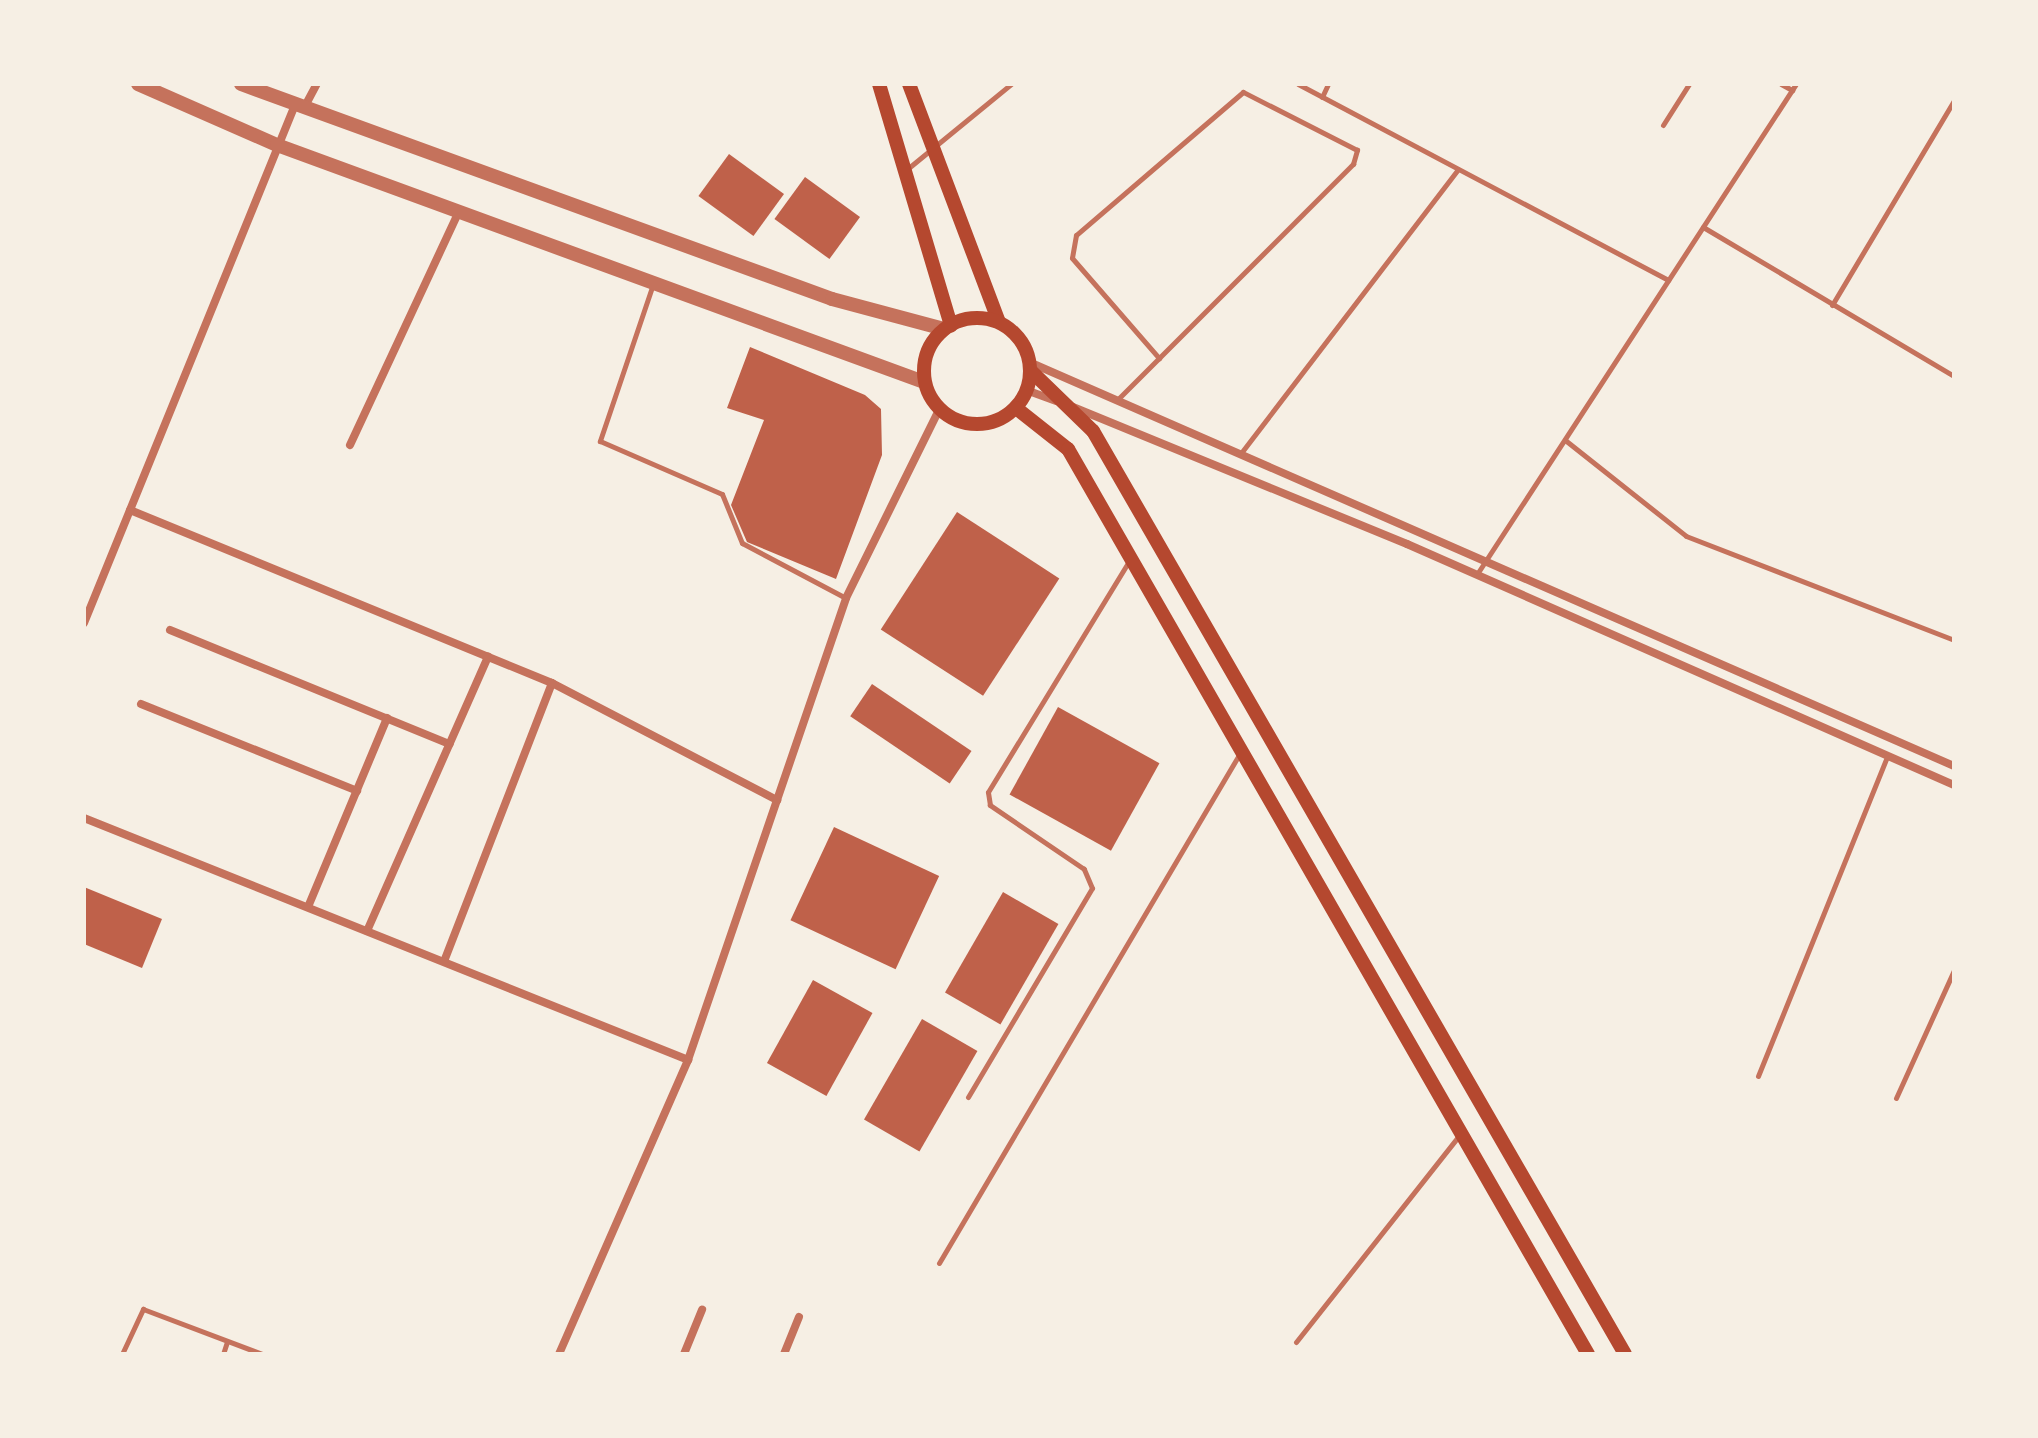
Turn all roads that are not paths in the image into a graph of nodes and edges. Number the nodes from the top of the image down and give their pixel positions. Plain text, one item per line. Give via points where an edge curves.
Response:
1 (138, 84) edge
2 (241, 84) edge
3 (317, 84) edge
4 (879, 84) edge
5 (909, 84) edge
6 (1011, 84) edge
7 (1298, 84) edge
8 (1328, 84) edge
9 (1689, 84) edge
10 (1781, 84) edge
11 (1796, 84) edge
12 (1792, 90) junction
13 (1322, 97) junction
14 (1954, 100) edge
15 (300, 107) junction
16 (1663, 125) dead end
17 (277, 145) junction
18 (931, 152) junction
19 (1458, 169) junction
20 (905, 171) junction
21 (459, 210) junction
22 (1703, 227) junction
23 (655, 280) junction
24 (1668, 280) junction
25 (1832, 305) junction
26 (999, 322) junction
27 (947, 327) junction
28 (1159, 358) junction
29 (1030, 366) junction
30 (1954, 376) edge
31 (924, 382) junction
32 (1026, 390) junction
33 (1117, 400) junction
34 (1016, 408) junction
35 (1076, 408) junction
36 (939, 410) junction
37 (1565, 440) junction
38 (350, 445) dead end
39 (1241, 453) junction
40 (130, 510) junction
41 (1130, 558) junction
42 (1487, 559) junction
43 (1477, 574) junction
44 (846, 598) junction
45 (84, 623) edge
46 (170, 630) dead end
47 (1954, 640) edge
48 (488, 657) junction
49 (552, 683) junction
50 (141, 704) dead end
51 (387, 718) junction
52 (450, 744) junction
53 (1240, 752) junction
54 (1887, 756) junction
55 (1954, 766) edge
56 (1954, 785) edge
57 (357, 791) junction
58 (777, 800) junction
59 (84, 818) edge
60 (308, 907) junction
61 (367, 931) junction
62 (444, 961) junction
63 (1954, 970) edge
64 (688, 1060) junction
65 (1758, 1076) dead end
66 (968, 1097) dead end
67 (1896, 1098) dead end
68 (1458, 1137) junction
69 (939, 1263) dead end
70 (702, 1310) dead end
71 (799, 1317) dead end
72 (227, 1342) junction
73 (1296, 1342) dead end
74 (122, 1354) edge
75 (223, 1354) edge
76 (262, 1354) edge
77 (559, 1354) edge
78 (684, 1354) edge
79 (784, 1354) edge
80 (1588, 1354) edge
81 (1625, 1354) edge

1 - 17 street
2 - 15 street
3 - 15 street
4 - 20 main road
5 - 18 main road
6 - 18 lane
7 - 13 lane
8 - 13 lane
9 - 16 lane
10 - 12 lane
11 - 12 lane
12 - 22 lane
13 - 19 lane
14 - 25 lane
15 - 17 street
15 - 27 street via 832,299
17 - 21 street
17 - 40 street
18 - 20 lane
18 - 26 main road
19 - 24 lane
19 - 39 lane
20 - 27 main road
21 - 23 street
21 - 38 street
22 - 24 lane
22 - 25 lane
23 - 31 street
23 - 44 lane via 600,441 722,494 742,543
24 - 37 lane
25 - 30 lane
26 - 27 main road via 970,318
26 - 29 main road via 1022,342
27 - 31 main road via 926,353
28 - 28 lane via 1353,164 1357,150 1257,94 1231,95 1076,235 1072,258
28 - 33 lane
29 - 32 main road
29 - 33 street
29 - 35 main road
31 - 36 main road
32 - 34 main road
32 - 35 street
33 - 39 street
34 - 36 main road via 970,425
34 - 41 main road via 1068,449
35 - 43 street
35 - 81 main road
36 - 44 street
37 - 42 lane
37 - 47 lane via 1686,536
39 - 42 street
40 - 45 street
40 - 48 street
41 - 53 main road
41 - 66 lane via 986,800 1084,869 1092,888
42 - 43 lane
42 - 55 street
43 - 54 street
44 - 58 street
46 - 51 street
48 - 49 street
48 - 52 street
49 - 58 street
49 - 62 street
50 - 57 street
51 - 52 street
51 - 57 street
52 - 61 street
53 - 68 main road
53 - 69 lane
54 - 56 street
54 - 65 lane
57 - 60 street
58 - 64 street
59 - 60 street
60 - 61 street
61 - 62 street
62 - 64 street
63 - 67 lane
64 - 77 street
68 - 73 lane
68 - 80 main road
70 - 78 street
71 - 79 street
72 - 74 lane via 143,1309
72 - 75 lane
72 - 76 lane

